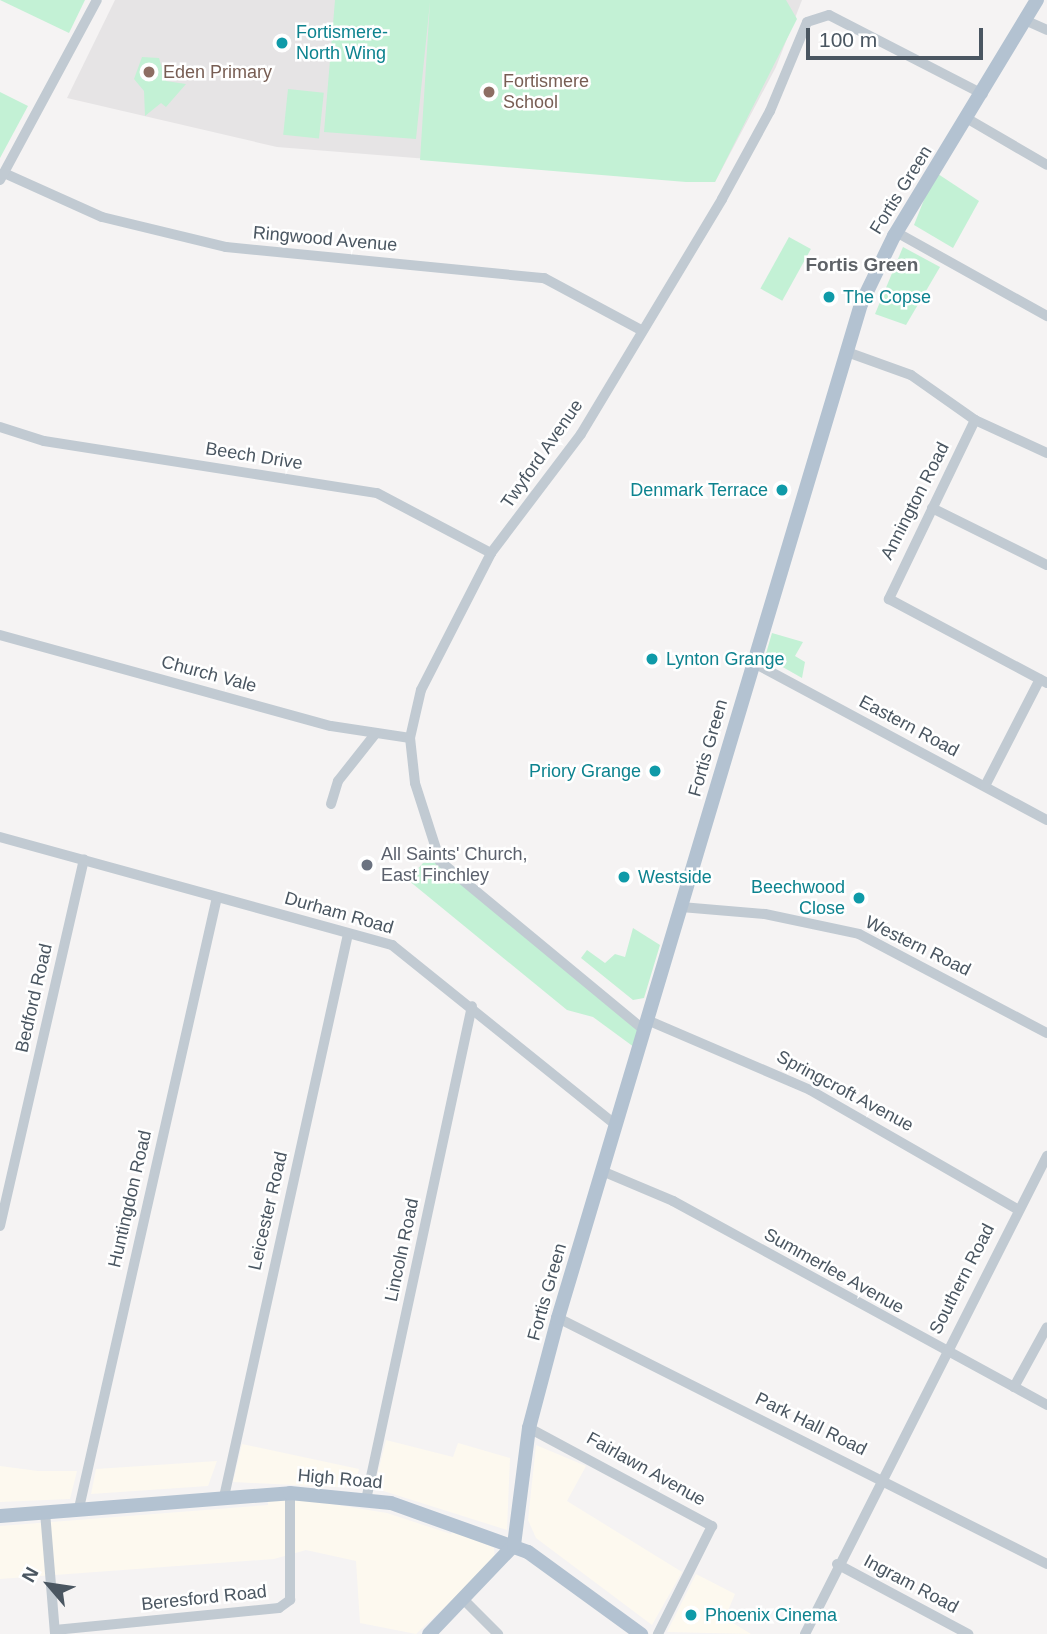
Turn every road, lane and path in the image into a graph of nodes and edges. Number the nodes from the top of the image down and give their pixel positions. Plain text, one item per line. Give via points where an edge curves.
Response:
1 (97, 0) edge
2 (1032, 1) edge
3 (1027, 21) junction
4 (1047, 30) edge
5 (983, 94) junction
6 (968, 119) junction
7 (1047, 165) edge
8 (2, 176) edge
9 (896, 232) junction
10 (1047, 316) edge
11 (641, 330) junction
12 (847, 352) junction
13 (975, 420) junction
14 (0, 427) edge
15 (1047, 453) edge
16 (932, 508) junction
17 (491, 553) junction
18 (1047, 565) edge
19 (0, 635) edge
20 (754, 663) junction
21 (1043, 681) edge
22 (376, 733) junction
23 (411, 738) junction
24 (985, 786) junction
25 (331, 804) dead end
26 (1047, 820) edge
27 (0, 837) edge
28 (84, 860) junction
29 (217, 897) junction
30 (681, 907) junction
31 (348, 934) junction
32 (472, 1006) junction
33 (645, 1025) junction
34 (1047, 1033) edge
35 (616, 1125) junction
36 (1047, 1156) edge
37 (602, 1171) junction
38 (1017, 1209) junction
39 (0, 1226) edge
40 (558, 1318) junction
41 (1047, 1327) edge
42 (944, 1351) junction
43 (1014, 1387) junction
44 (1047, 1405) edge
45 (529, 1428) junction
46 (879, 1477) junction
47 (290, 1493) junction
48 (223, 1497) junction
49 (366, 1500) junction
50 (79, 1508) junction
51 (45, 1512) junction
52 (0, 1516) edge
53 (514, 1545) junction
54 (837, 1564) junction
55 (1047, 1564) edge
56 (465, 1601) junction
57 (55, 1632) edge
58 (429, 1634) edge
59 (498, 1634) edge
60 (641, 1634) edge
61 (658, 1634) edge
62 (805, 1634) edge
63 (968, 1634) edge

1 - 8 street
2 - 3 main road, Fortis Green
3 - 4 street
3 - 5 main road, Fortis Green
5 - 6 main road, Fortis Green
5 - 11 street, Twyford Avenue via 828,15 807,22 770,111
6 - 7 street
6 - 9 main road, Fortis Green
8 - 11 street, Ringwood Avenue via 102,217 203,242 544,278
9 - 10 street
9 - 12 main road, Fortis Green via 866,291
11 - 17 street, Twyford Avenue via 581,434
12 - 13 street via 911,375
12 - 20 main road, Fortis Green
13 - 15 street
13 - 16 street, Annington Road
14 - 17 street, Beech Drive via 44,441 377,493
16 - 18 street
16 - 21 street, Annington Road via 889,599
17 - 23 street, Twyford Avenue via 440,644
19 - 22 street, Church Vale
20 - 24 street, Eastern Road
20 - 30 main road, Fortis Green
21 - 24 street
22 - 23 street, Church Vale
22 - 25 street via 338,781
23 - 33 street, Twyford Avenue via 424,823 440,862
24 - 26 street, Eastern Road
27 - 28 street, Durham Road
28 - 29 street, Durham Road
28 - 39 street, Bedford Road
29 - 31 street, Durham Road
29 - 50 street, Huntingdon Road
30 - 33 main road, Fortis Green
30 - 34 street, Western Road via 765,914 859,934
31 - 32 street, Durham Road via 392,945
31 - 48 street, Leicester Road
32 - 35 street, Durham Road
32 - 49 street, Lincoln Road
33 - 35 main road, Fortis Green
33 - 38 street, Springcroft Avenue via 810,1090
35 - 37 main road, Fortis Green
36 - 38 street, Southern Road
37 - 40 main road, Fortis Green
37 - 42 street, Summerlee Avenue via 673,1201
38 - 42 street, Southern Road
40 - 45 main road, Fortis Green
40 - 46 street, Park Hall Road
41 - 43 street
42 - 43 street, Summerlee Avenue
42 - 46 street, Southern Road
43 - 44 street, Summerlee Avenue
45 - 53 main road, Fortis Green
45 - 61 street, Fairlawn Avenue via 712,1525
46 - 54 street, Southern Road
46 - 55 street, Park Hall Road
47 - 48 main road, High Road
47 - 49 main road, High Road
47 - 57 street, Beresford Road via 290,1600 279,1608
48 - 50 main road, High Road
49 - 53 main road, High Road
50 - 51 main road, High Road
51 - 52 main road, High Road
51 - 57 street
53 - 56 main road
53 - 60 main road, High Road
54 - 62 street, Southern Road
54 - 63 street, Ingram Road
56 - 58 main road
56 - 59 street

